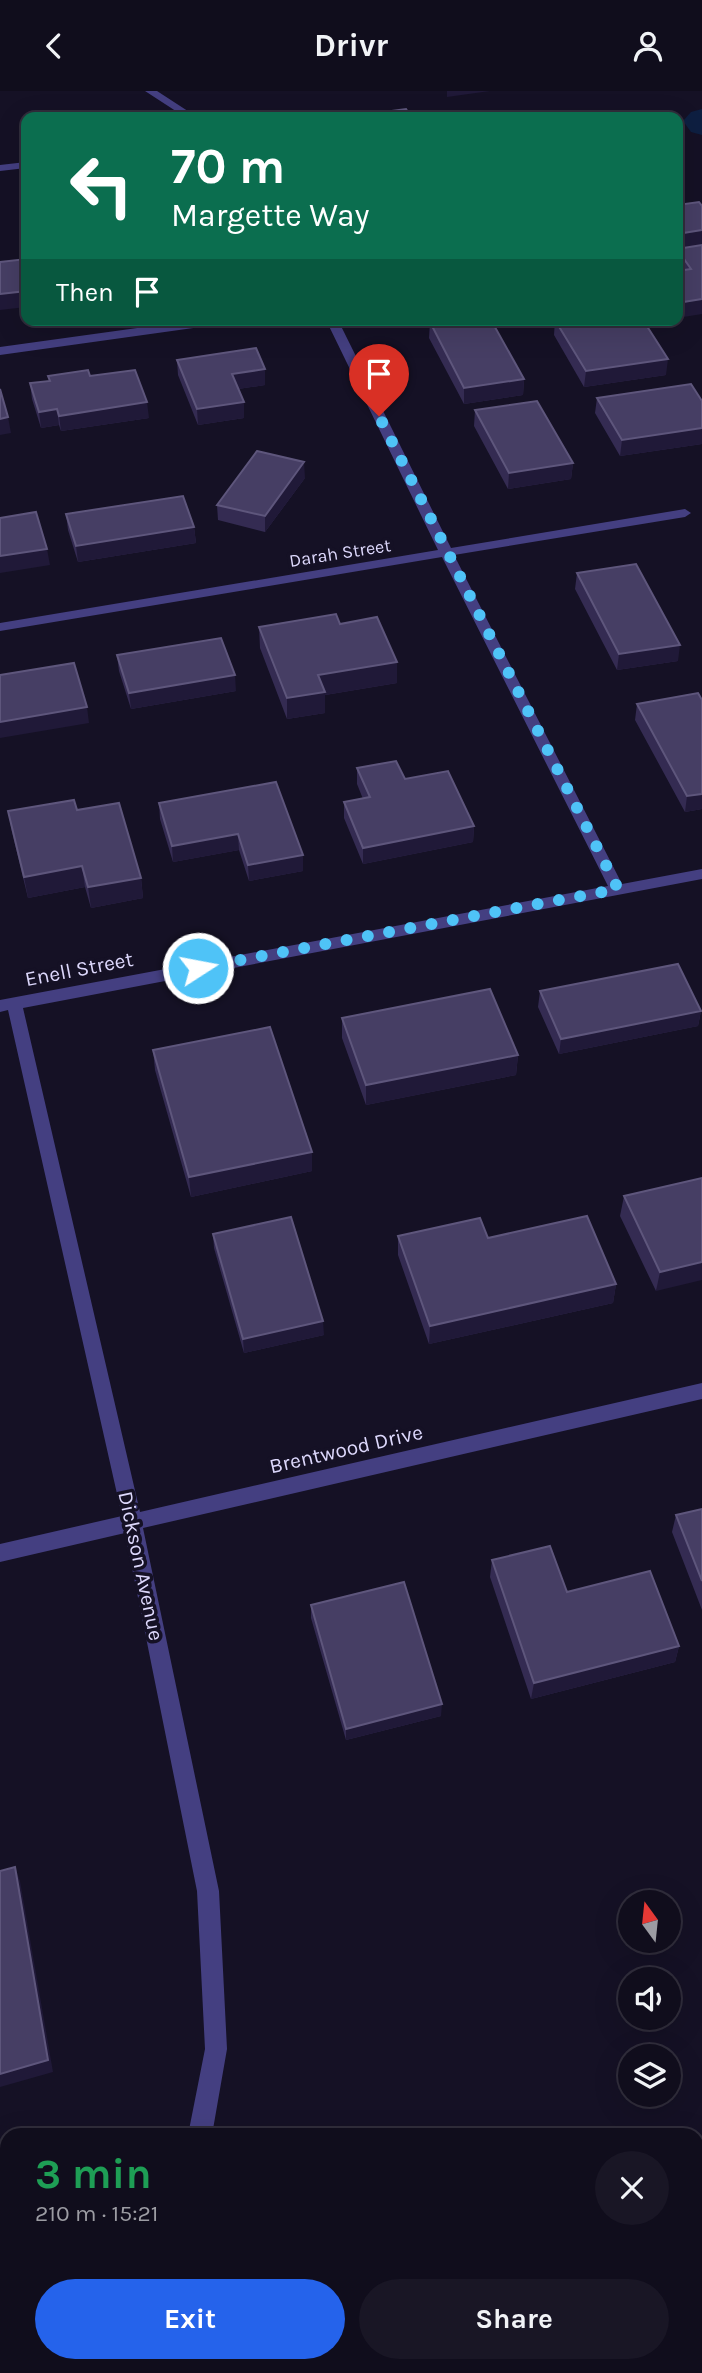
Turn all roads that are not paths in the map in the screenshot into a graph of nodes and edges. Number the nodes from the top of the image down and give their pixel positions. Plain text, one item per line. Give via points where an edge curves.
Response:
1 (150, 91) edge
2 (184, 112) edge
3 (21, 166) edge
4 (0, 168) edge
5 (179, 326) edge
6 (335, 326) edge
7 (0, 351) edge
8 (685, 513) dead end
9 (447, 554) junction
10 (0, 627) edge
11 (702, 874) edge
12 (618, 889) junction
13 (7, 1004) edge
14 (702, 1391) edge
15 (132, 1520) junction
16 (0, 1553) edge
17 (201, 2128) edge

1 - 2 street
3 - 4 street
5 - 7 street
6 - 9 street
8 - 9 street, Darah Street
9 - 10 street, Darah Street
9 - 12 street
11 - 12 street, Enell Street
12 - 13 street, Enell Street
13 - 15 street, Dickson Avenue
14 - 15 street, Brentwood Drive
15 - 16 street, Brentwood Drive
15 - 17 street, Dickson Avenue via 208,1891 216,2049

